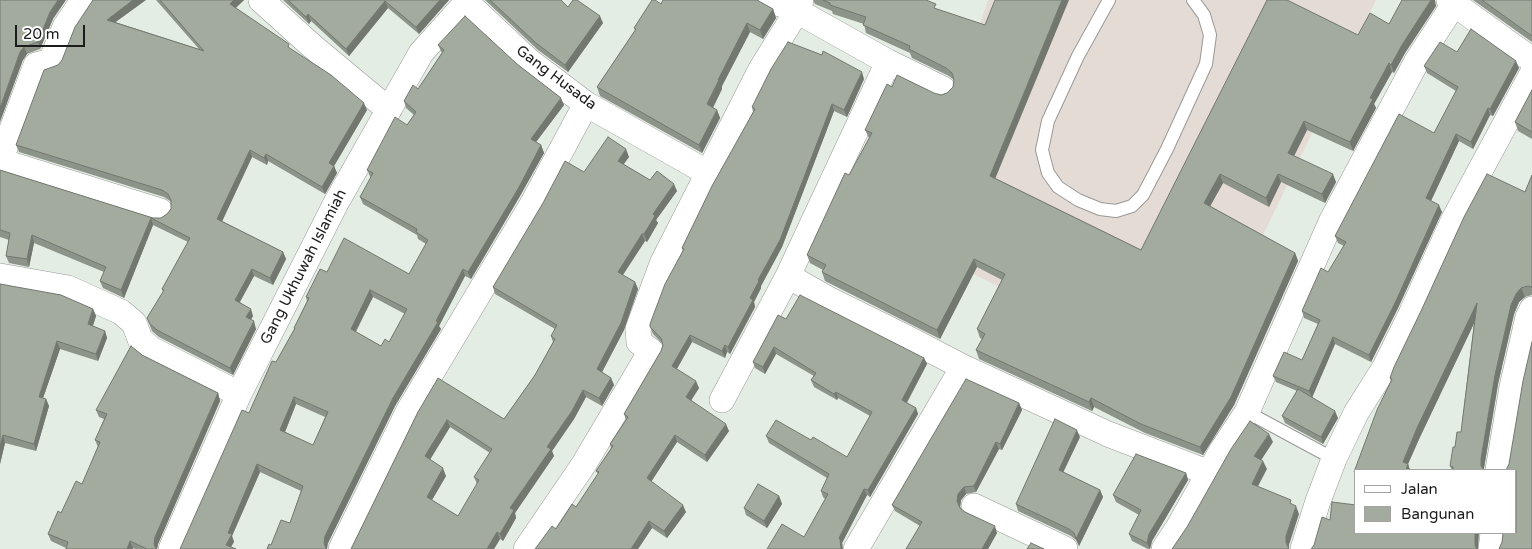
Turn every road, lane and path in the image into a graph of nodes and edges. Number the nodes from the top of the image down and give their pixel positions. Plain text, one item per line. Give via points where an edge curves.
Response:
1 (84, 0) edge
2 (261, 0) edge
3 (772, 0) edge
4 (1109, 0) edge
5 (1193, 0) edge
6 (465, 1) edge
7 (1452, 2) edge
8 (799, 6) edge
9 (1532, 60) edge
10 (888, 62) junction
11 (1532, 74) edge
12 (943, 89) dead end
13 (586, 104) junction
14 (389, 110) junction
15 (0, 161) edge
16 (708, 173) junction
17 (160, 211) dead end
18 (0, 276) edge
19 (788, 276) junction
20 (1532, 309) edge
21 (963, 367) junction
22 (240, 394) junction
23 (722, 400) dead end
24 (1247, 412) junction
25 (1334, 458) junction
26 (1498, 469) edge
27 (1209, 473) junction
28 (974, 506) dead end
29 (1493, 534) edge
30 (171, 549) edge
31 (341, 549) edge
32 (526, 549) edge
33 (856, 549) edge
34 (1066, 549) edge
35 (1164, 549) edge
36 (1303, 549) edge
37 (1490, 549) edge

1 - 15 street via 65,27 51,61 36,66
2 - 14 street
3 - 8 street
4 - 5 lane via 1048,121 1042,150 1048,173 1058,187 1078,200 1100,209 1116,211 1132,206 1143,195 1206,64 1210,35 1204,15
6 - 13 street, Gang Husada via 529,61
6 - 14 street, Gang Ukhuwah Islamiah via 421,53
7 - 9 street
7 - 24 street via 1331,222
8 - 10 street
8 - 16 street via 761,70
10 - 12 street
10 - 19 street
11 - 25 street via 1454,219 1385,367 1356,413
13 - 16 street, Gang Husada
13 - 31 street via 533,203 408,412
14 - 22 street, Gang Ukhuwah Islamiah via 336,203
15 - 17 street
16 - 32 street via 662,264 640,321 639,342 651,352 584,464
18 - 22 street via 68,288 121,312 134,323 140,339 151,350
19 - 21 street
19 - 23 street
20 - 26 street via 1512,387
21 - 27 street via 1108,434
21 - 33 street
22 - 30 street, Gang Ukhuwah Islamiah
24 - 25 lane
24 - 27 street
25 - 36 street
27 - 35 street
28 - 34 street
29 - 37 street

